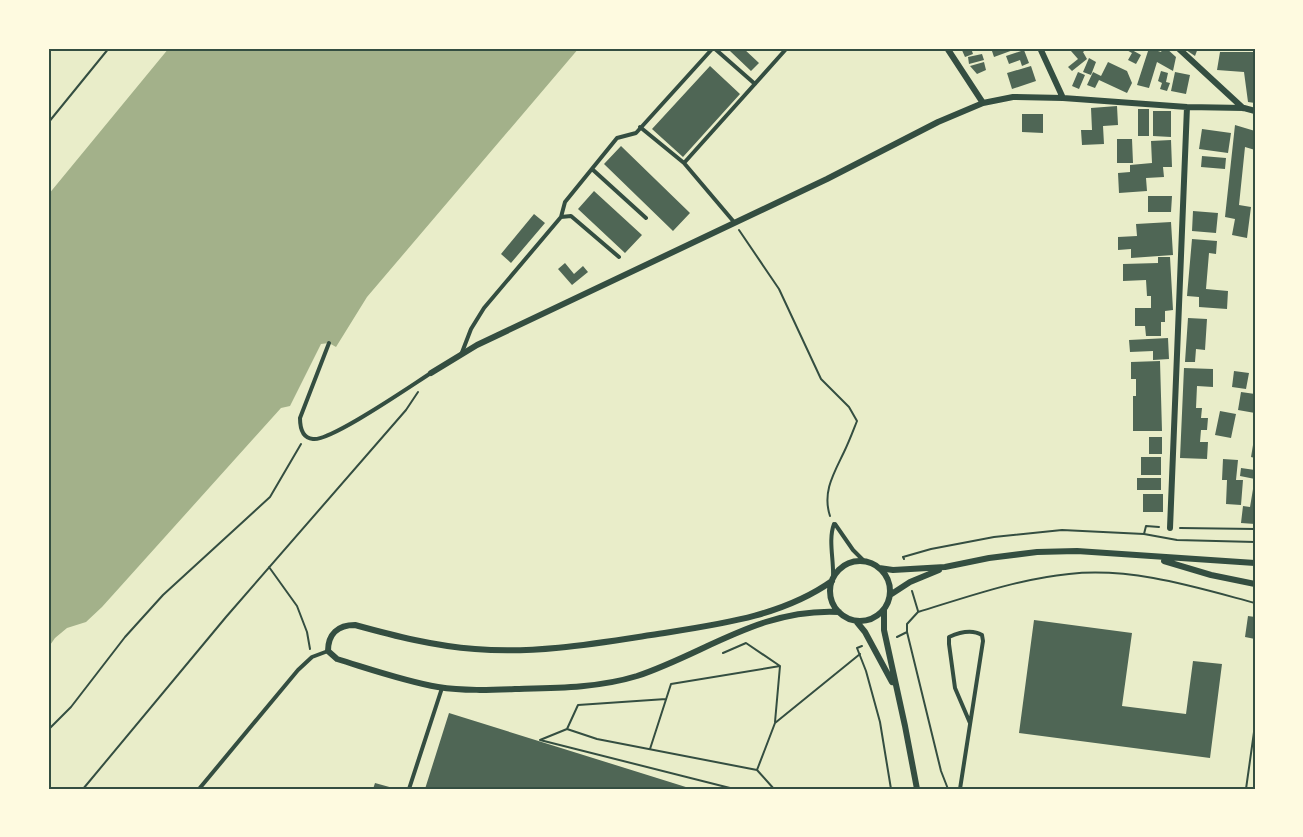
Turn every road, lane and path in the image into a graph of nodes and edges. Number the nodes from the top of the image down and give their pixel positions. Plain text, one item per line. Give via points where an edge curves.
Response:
1 (110, 48) edge
2 (713, 48) edge
3 (787, 48) edge
4 (947, 48) edge
5 (1040, 48) edge
6 (1178, 48) edge
7 (755, 84) junction
8 (1063, 98) junction
9 (983, 103) junction
10 (1187, 107) junction
11 (1244, 108) junction
12 (1255, 111) edge
13 (48, 123) edge
14 (640, 127) junction
15 (684, 163) junction
16 (592, 169) junction
17 (561, 217) junction
18 (646, 218) dead end
19 (734, 222) junction
20 (619, 257) dead end
21 (329, 343) dead end
22 (460, 355) junction
23 (431, 373) joint
24 (418, 392) dead end
25 (306, 437) junction
26 (834, 524) junction
27 (1170, 528) junction
28 (1255, 529) edge
29 (1144, 534) dead end
30 (1154, 558) junction
31 (864, 561) junction
32 (1255, 563) edge
33 (269, 567) junction
34 (945, 567) junction
35 (879, 568) junction
36 (833, 579) junction
37 (1255, 584) edge
38 (890, 595) junction
39 (1255, 603) edge
40 (885, 608) junction
41 (839, 612) junction
42 (856, 621) junction
43 (907, 632) junction
44 (886, 640) junction
45 (872, 644) junction
46 (328, 651) junction
47 (723, 653) dead end
48 (860, 654) junction
49 (312, 657) junction
50 (780, 666) junction
51 (442, 687) junction
52 (897, 691) junction
53 (666, 699) junction
54 (775, 723) junction
55 (970, 723) junction
56 (1255, 725) edge
57 (567, 729) junction
58 (48, 730) edge
59 (650, 749) junction
60 (757, 770) junction
61 (83, 789) edge
62 (199, 789) edge
63 (409, 789) edge
64 (734, 789) edge
65 (774, 789) edge
66 (891, 789) edge
67 (917, 789) edge
68 (948, 789) edge
69 (960, 789) edge
70 (1246, 789) edge

1 - 13 path
2 - 7 lane
2 - 14 lane
3 - 7 lane
4 - 9 street
5 - 8 street
6 - 11 street
7 - 15 lane
8 - 9 street via 1013,97
8 - 10 street
9 - 19 street
10 - 11 street
10 - 27 street
11 - 12 street
14 - 15 lane
14 - 16 lane via 636,133 617,138
15 - 19 lane
16 - 17 lane via 565,202
16 - 18 lane
17 - 20 lane via 571,216
17 - 22 lane via 484,308
19 - 22 street
19 - 26 path via 779,289 821,379 849,407 856,421 831,477 829,513
21 - 25 lane via 300,418 300,428
22 - 23 street
23 - 25 lane via 324,438
24 - 33 path
25 - 58 path via 270,497 163,595
26 - 31 lane
26 - 36 lane
27 - 28 path
27 - 29 path via 1146,526
30 - 32 street
30 - 34 street via 1123,553 1037,552
30 - 37 street
31 - 35 street
31 - 36 street via 846,564
33 - 49 path via 297,606
33 - 61 path
34 - 35 street
34 - 38 street
35 - 38 street via 886,576
36 - 41 street via 830,595
36 - 46 street via 805,598 737,620 595,644 509,651 476,649 441,646 346,625 331,636
38 - 40 street
39 - 43 path via 1135,575 1070,573 918,612 907,624
40 - 42 street via 874,618
40 - 44 street
41 - 42 street
41 - 51 street via 812,612 753,627 658,668 607,684
42 - 45 street
43 - 44 path
43 - 68 path
44 - 52 street
45 - 48 path via 857,648
45 - 52 street
46 - 49 lane
46 - 51 street via 337,659
47 - 50 path via 746,643
48 - 54 path
48 - 66 path via 880,722
49 - 62 lane
50 - 53 path via 671,684
50 - 54 path
51 - 63 lane
52 - 67 street
53 - 57 path via 578,705
53 - 59 path
54 - 60 path
55 - 55 lane via 984,641 977,632 949,637 955,688
55 - 69 lane
56 - 70 path
57 - 59 path
57 - 64 path via 540,740
59 - 60 path
60 - 65 path

